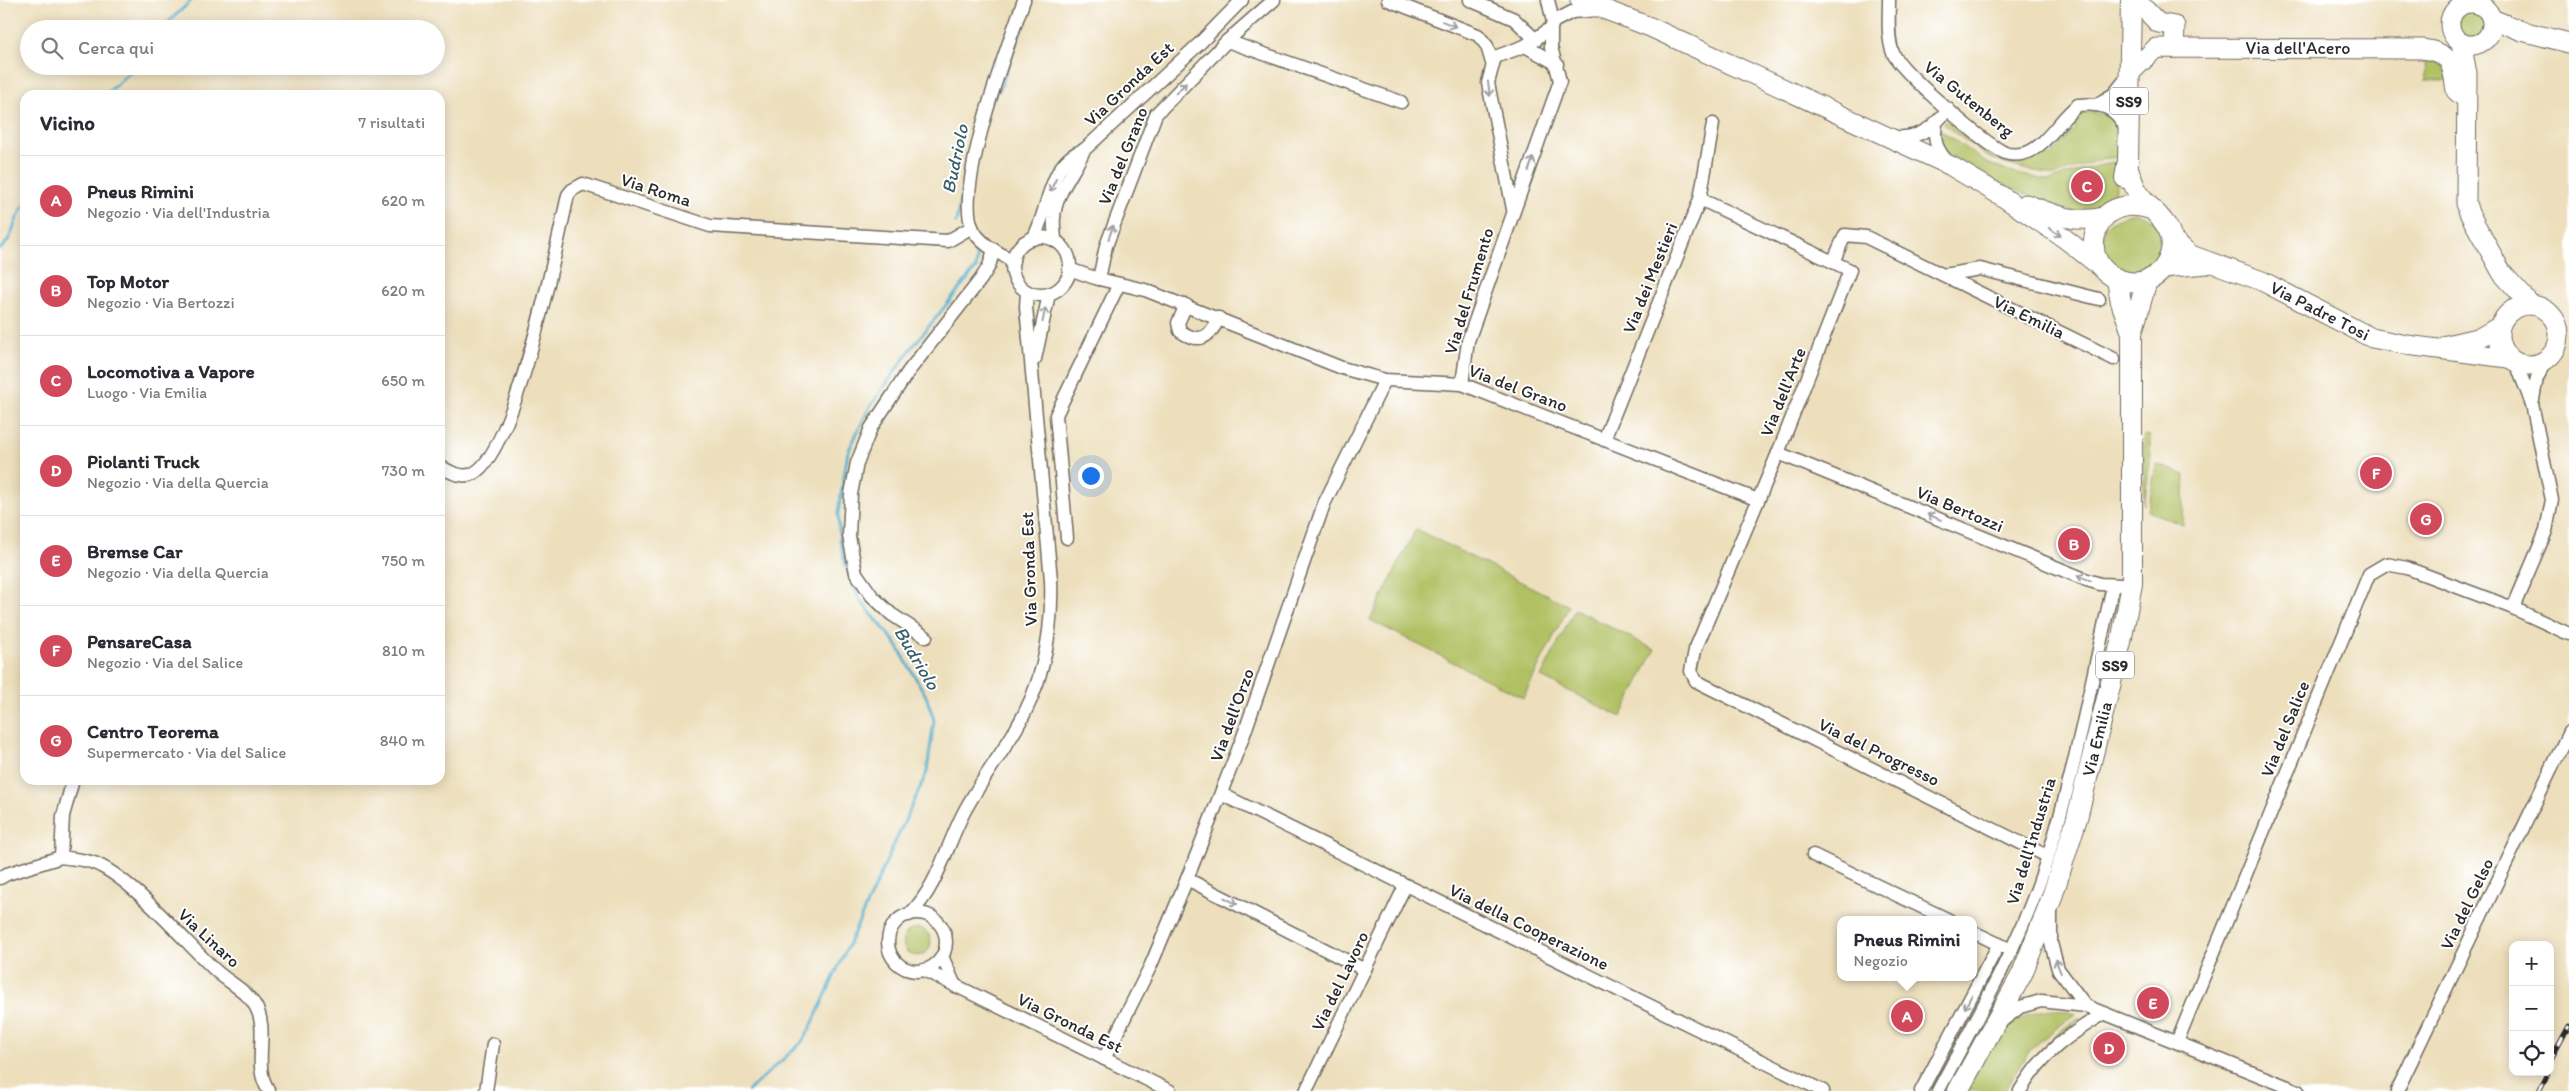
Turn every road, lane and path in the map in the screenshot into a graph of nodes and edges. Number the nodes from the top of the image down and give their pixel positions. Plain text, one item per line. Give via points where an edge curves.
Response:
1 (1024, 0) edge
2 (1242, 0) edge
3 (1252, 0) edge
4 (1274, 0) edge
5 (1388, 0) edge
6 (1470, 0) edge
7 (1548, 0) edge
8 (1580, 0) edge
9 (1889, 0) edge
10 (2131, 0) edge
11 (2136, 0) edge
12 (1405, 3) edge
13 (1603, 5) edge
14 (2492, 19) junction
15 (1552, 25) junction
16 (2522, 31) junction
17 (2466, 38) junction
18 (1228, 41) junction
19 (1531, 43) junction
20 (2569, 43) edge
21 (1199, 44) junction
22 (2174, 48) junction
23 (2426, 50) junction
24 (1492, 63) junction
25 (1557, 64) junction
26 (2130, 73) junction
27 (2469, 98) junction
28 (1401, 102) dead end
29 (2096, 105) junction
30 (1948, 109) junction
31 (1713, 124) dead end
32 (1936, 124) junction
33 (2128, 135) junction
34 (1889, 137) junction
35 (1084, 150) junction
36 (1951, 166) junction
37 (2127, 166) junction
38 (2000, 195) junction
39 (1700, 199) junction
40 (1513, 209) junction
41 (2151, 209) junction
42 (2110, 213) junction
43 (972, 227) junction
44 (1032, 239) junction
45 (2172, 239) junction
46 (1054, 241) junction
47 (994, 250) junction
48 (1013, 261) junction
49 (1833, 262) junction
50 (2210, 264) junction
51 (2101, 267) junction
52 (2163, 268) junction
53 (1069, 269) junction
54 (2502, 273) junction
55 (1944, 275) junction
56 (1097, 279) junction
57 (2117, 280) junction
58 (2147, 280) junction
59 (1066, 281) junction
60 (1119, 284) junction
61 (1027, 292) junction
62 (1049, 294) junction
63 (2099, 299) dead end
64 (1186, 305) junction
65 (2531, 305) junction
66 (1219, 318) junction
67 (2503, 321) junction
68 (2563, 327) edge
69 (2132, 333) junction
70 (2433, 348) junction
71 (2556, 354) edge
72 (2114, 359) dead end
73 (2512, 360) junction
74 (1032, 371) junction
75 (1385, 380) junction
76 (1462, 384) junction
77 (2532, 404) junction
78 (1604, 440) junction
79 (1778, 453) junction
80 (445, 468) edge
81 (1758, 500) junction
82 (1067, 538) dead end
83 (2123, 585) junction
84 (2513, 608) junction
85 (2569, 634) edge
86 (926, 637) dead end
87 (1696, 680) joint
88 (2569, 732) edge
89 (2088, 740) junction
90 (72, 785) edge
91 (1221, 794) junction
92 (1813, 855) dead end
93 (2048, 856) junction
94 (61, 857) junction
95 (0, 878) edge
96 (1187, 879) junction
97 (1405, 886) junction
98 (931, 888) junction
99 (2051, 900) junction
100 (909, 915) junction
101 (1941, 916) edge
102 (931, 917) junction
103 (1977, 934) edge
104 (1999, 944) junction
105 (2020, 955) junction
106 (942, 956) junction
107 (924, 970) junction
108 (1365, 970) junction
109 (955, 986) junction
110 (2086, 1006) junction
111 (2105, 1013) junction
112 (1957, 1023) junction
113 (1993, 1028) junction
114 (1970, 1030) junction
115 (2177, 1042) junction
116 (493, 1044) dead end
117 (1104, 1059) junction
118 (1924, 1086) edge
119 (2275, 1087) edge
120 (1945, 1090) edge
121 (269, 1091) edge
122 (486, 1091) edge
123 (1170, 1091) edge
124 (1306, 1091) edge
125 (1823, 1091) edge
126 (2020, 1091) edge
127 (2298, 1091) edge
128 (2397, 1091) edge

1 - 43 street via 995,81 972,174
2 - 21 street, Via Gronda Est
3 - 21 street, Via Gronda Est
4 - 18 street, Via del Grano
5 - 12 street
6 - 19 street via 1514,20
7 - 15 street, Via del Frumento
8 - 13 main road
9 - 30 street, Via Gutenberg via 1893,54
10 - 26 main road, SS9
11 - 22 main road via 2158,23 2175,26
12 -> 24 street via 1478,35 1487,46
13 - 15 street via 1572,12
13 - 34 main road
14 - 16 main road
14 - 17 main road via 2492,29
14 - 17 main road via 2482,6 2471,3 2456,9
15 - 19 street
15 - 25 street, Via del Frumento via 1551,47
16 - 17 main road
16 - 20 main road
17 - 23 main road via 2438,42
17 - 27 main road
18 - 28 street
56 -> 18 street, Via del Grano via 1106,246 1156,114
19 - 24 street via 1495,57
19 - 25 street
21 - 35 street, Via Gronda Est
22 - 23 main road, Via dell'Acero
22 - 26 main road, Via dell'Acero via 2156,48
23 - 27 main road via 2449,61 2454,69 2456,91
24 -> 40 street via 1488,83
40 -> 25 street, Via del Frumento via 1560,81
26 - 29 street, Via Gutenberg via 2114,94
26 - 33 main road, SS9
27 - 54 main road via 2466,203
29 - 30 street, Via Gutenberg via 2078,105 2037,147 2016,155 1998,149
29 - 33 street via 2120,116
30 - 32 street
31 - 39 street, Via dei Mestieri
32 - 34 street via 1919,136
32 - 36 street via 1936,146
33 - 37 main road, SS9
34 - 36 main road
35 -> 44 street, Via Gronda Est via 1067,160 1050,188 1039,228
35 - 46 street, Via Gronda Est via 1061,192 1053,216
36 - 38 main road
37 - 41 main road, SS9 via 2138,193
37 - 42 main road, SS9 via 2123,191
38 - 42 main road via 2066,219 2089,220
38 -> 51 main road
39 - 49 street, Via dell'Arte
39 - 78 street, Via dei Mestieri
40 - 76 street, Via del Frumento via 1468,341
41 - 42 main road via 2127,205
41 - 45 main road, SS9 via 2165,222
42 - 51 main road, SS9 via 2097,228 2094,241 2095,255
43 - 47 street
43 - 80 street, Via Roma via 948,241 710,226 583,184 577,186 568,195 523,383 506,425 484,465 472,474 459,475
44 - 46 street
44 - 48 street, Via Gronda Est via 1020,247
45 - 50 main road, Via Padre Tosi via 2186,253
45 - 52 main road via 2170,254
46 - 53 street via 1066,253
47 - 48 street
47 - 86 street via 981,279 908,372 871,428 857,463 851,494 850,536 856,573 872,596
48 - 61 street via 1015,279
49 - 55 street, Via Emilia via 1846,234 1854,234
49 - 79 street, Via dell'Arte via 1850,270
50 - 52 main road, Via Padre Tosi
50 - 70 main road, Via Padre Tosi via 2262,281 2372,338
51 - 57 main road
52 - 58 main road
53 - 56 street
53 - 59 street
54 - 65 main road
54 - 67 main road via 2507,292
55 - 63 street, Via Emilia via 1980,269
55 - 72 street, Via Emilia
56 - 59 street
56 - 60 street, Via del Grano
57 - 58 main road
57 - 69 main road, Via Emilia / SS9
58 - 69 main road, Via Emilia / SS9
59 - 62 street
60 - 64 street, Via del Grano
60 - 82 street via 1056,415
61 - 62 street
61 - 74 street, Via Gronda Est
74 -> 62 street, Via Gronda Est
64 - 66 street, Via del Grano
64 - 66 street via 1178,323 1180,331 1188,337 1199,339 1206,336
65 - 67 main road, Via Padre Tosi via 2521,306
65 - 68 main road via 2547,310
66 - 75 street, Via del Grano via 1342,368
67 - 70 main road, Via Padre Tosi via 2480,337
67 - 73 main road via 2499,343
68 - 71 main road
69 - 83 main road, Via Emilia / SS9
70 - 73 main road, Via Padre Tosi
71 - 73 main road, Via Padre Tosi via 2526,366
71 - 77 street via 2537,378
73 - 77 street
74 - 98 street, Via Gronda Est via 1051,580 1052,612 1048,643 1030,702 964,813
75 - 76 street, Via del Grano
75 - 91 street, Via dell'Orzo via 1324,504
76 - 78 street, Via del Grano
77 - 84 street via 2552,500 2551,514
78 - 81 street, Via del Grano
79 - 81 street, Via dell'Arte
83 -> 79 street, Via Bertozzi via 2100,584 2070,573
81 - 87 street, Via dell'Arte via 1695,650 1691,671
83 - 89 main road, Via Emilia / SS9 via 2121,642
84 - 85 street
84 - 115 street, Via del Salice via 2397,565 2379,566 2368,574
87 - 93 street, Via del Progresso
88 - 128 street, Via del Gelso
89 - 93 street, Via dell'Industria
89 - 99 main road, Via Emilia / SS9 via 2077,818
90 - 94 street via 64,816
91 - 96 street, Via dell'Orzo
91 - 97 street, Via della Cooperazione
92 - 101 street
93 - 105 street, Via dell'Industria
94 - 95 street
94 - 121 street, Via Linaro via 95,863 128,885 216,971 248,995 262,1021 260,1066
96 -> 108 street
96 - 117 street, Via dell'Orzo via 1152,965
97 - 108 street, Via del Lavoro
97 - 125 street, Via della Cooperazione
98 - 100 street, Via Gronda Est
98 - 102 street, Via Gronda Est
99 - 105 main road, Via Emilia / SS9
110 -> 99 street via 2058,970 2051,943
100 - 102 street via 916,913
100 - 107 street, Via Gronda Est via 900,919 889,934 890,953 903,968
102 - 106 street via 943,930 945,947
103 - 104 street
104 - 105 street
104 -> 112 street
105 - 113 main road, Via Emilia / SS9
105 - 114 street, Via dell'Industria
106 - 107 street
106 - 109 street
107 - 109 street, Via Gronda Est
108 - 124 street, Via del Lavoro
109 - 117 street, Via Gronda Est
110 - 111 street
110 - 113 street via 2041,1001 2020,1007
111 - 115 street
111 - 126 street via 2057,1044
112 - 114 street
112 - 118 street
113 - 120 main road, Via Emilia / SS9
114 - 120 street, Via dell'Industria
115 - 119 street
116 - 122 street
117 - 123 street, Via Gronda Est
118 - 120 street
119 - 127 street

